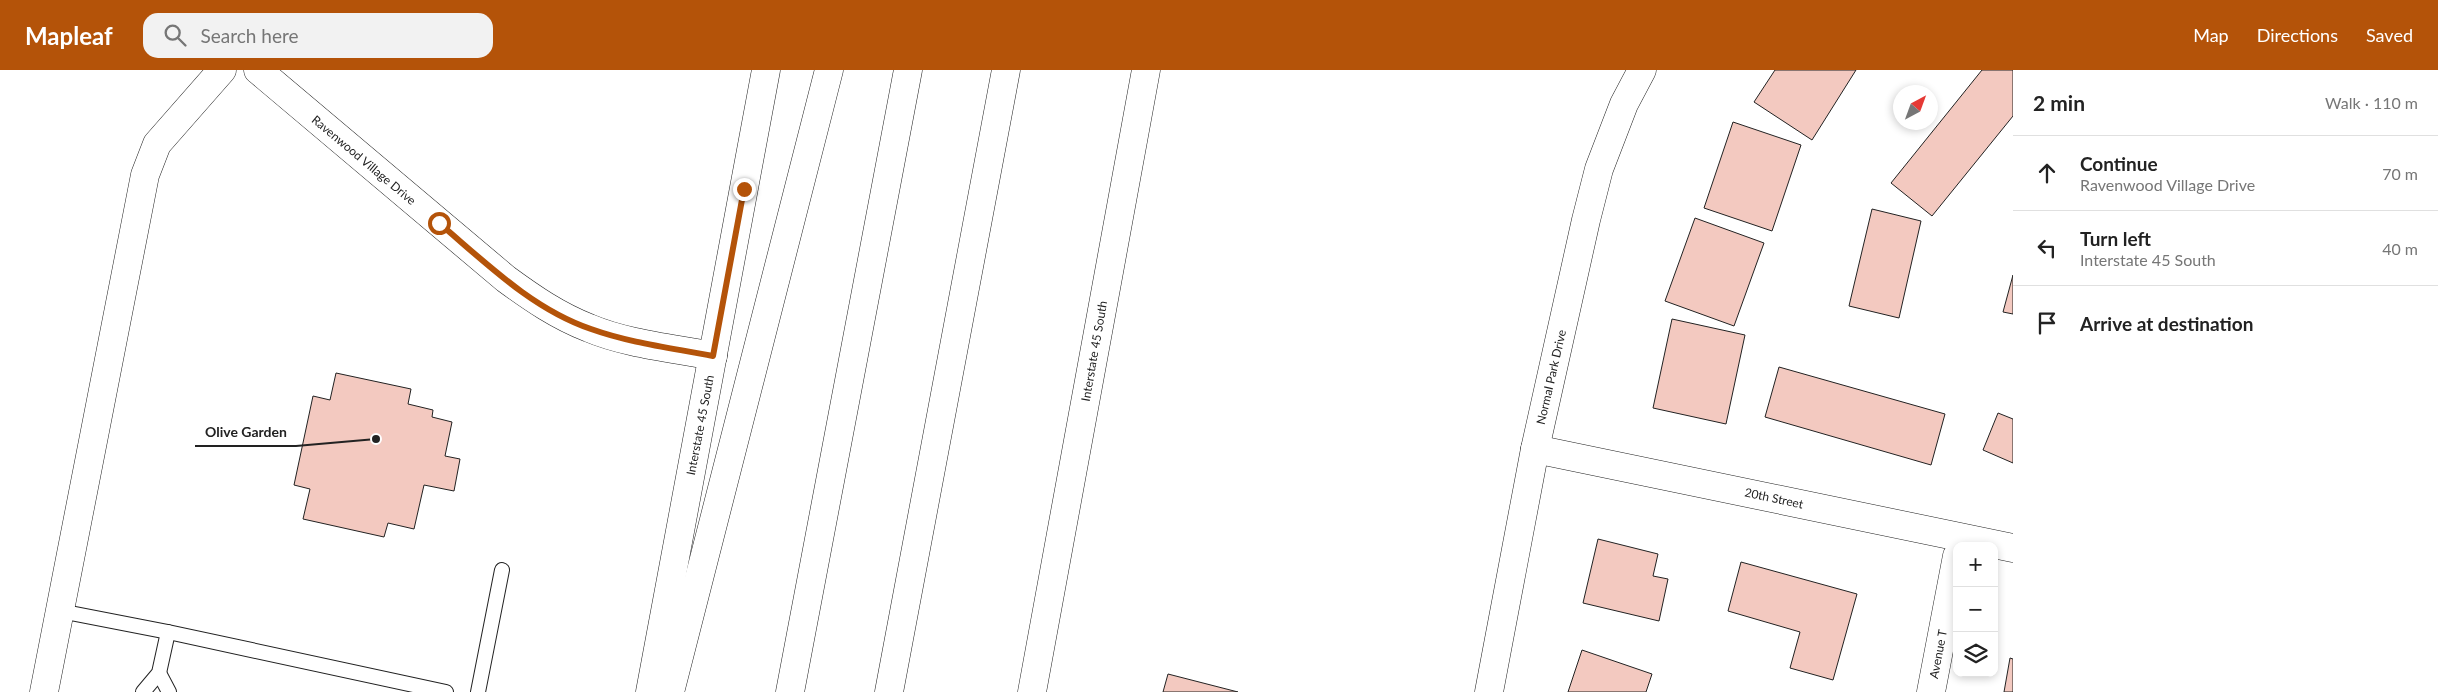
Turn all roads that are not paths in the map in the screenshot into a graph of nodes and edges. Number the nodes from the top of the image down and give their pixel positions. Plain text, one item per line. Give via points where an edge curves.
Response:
1 (222, 70) edge
2 (258, 70) edge
3 (766, 70) edge
4 (829, 70) edge
5 (908, 70) edge
6 (1006, 70) edge
7 (1146, 70) edge
8 (1642, 70) edge
9 (713, 356) junction
10 (1535, 449) junction
11 (1953, 545) edge
12 (1998, 547) edge
13 (2013, 548) edge
14 (502, 570) dead end
15 (1953, 577) edge
16 (60, 611) junction
17 (168, 632) junction
18 (159, 673) junction
19 (44, 692) edge
20 (144, 692) edge
21 (169, 692) edge
22 (446, 692) edge
23 (478, 692) edge
24 (650, 692) edge
25 (670, 692) edge
26 (790, 692) edge
27 (889, 692) edge
28 (1032, 692) edge
29 (1489, 692) edge
30 (1931, 692) edge

1 - 16 main road via 157,144 145,175
2 - 9 main road, Ravenwood Village Drive via 506,279 545,307 590,329
3 - 9 main road, Interstate 45 South
4 - 25 main road
5 - 26 main road
6 - 27 main road
7 - 28 main road, Interstate 45 South
8 - 10 main road, Normal Park Drive via 1624,104 1599,169
9 - 24 main road, Interstate 45 South
10 - 11 main road, 20th Street
10 - 29 main road, Normal Park Drive
12 - 13 main road, 20th Street
14 - 23 lane
15 - 30 main road, Avenue T
16 - 17 lane
16 - 19 main road
17 - 18 lane
17 - 22 lane
18 - 20 lane
18 - 21 lane

